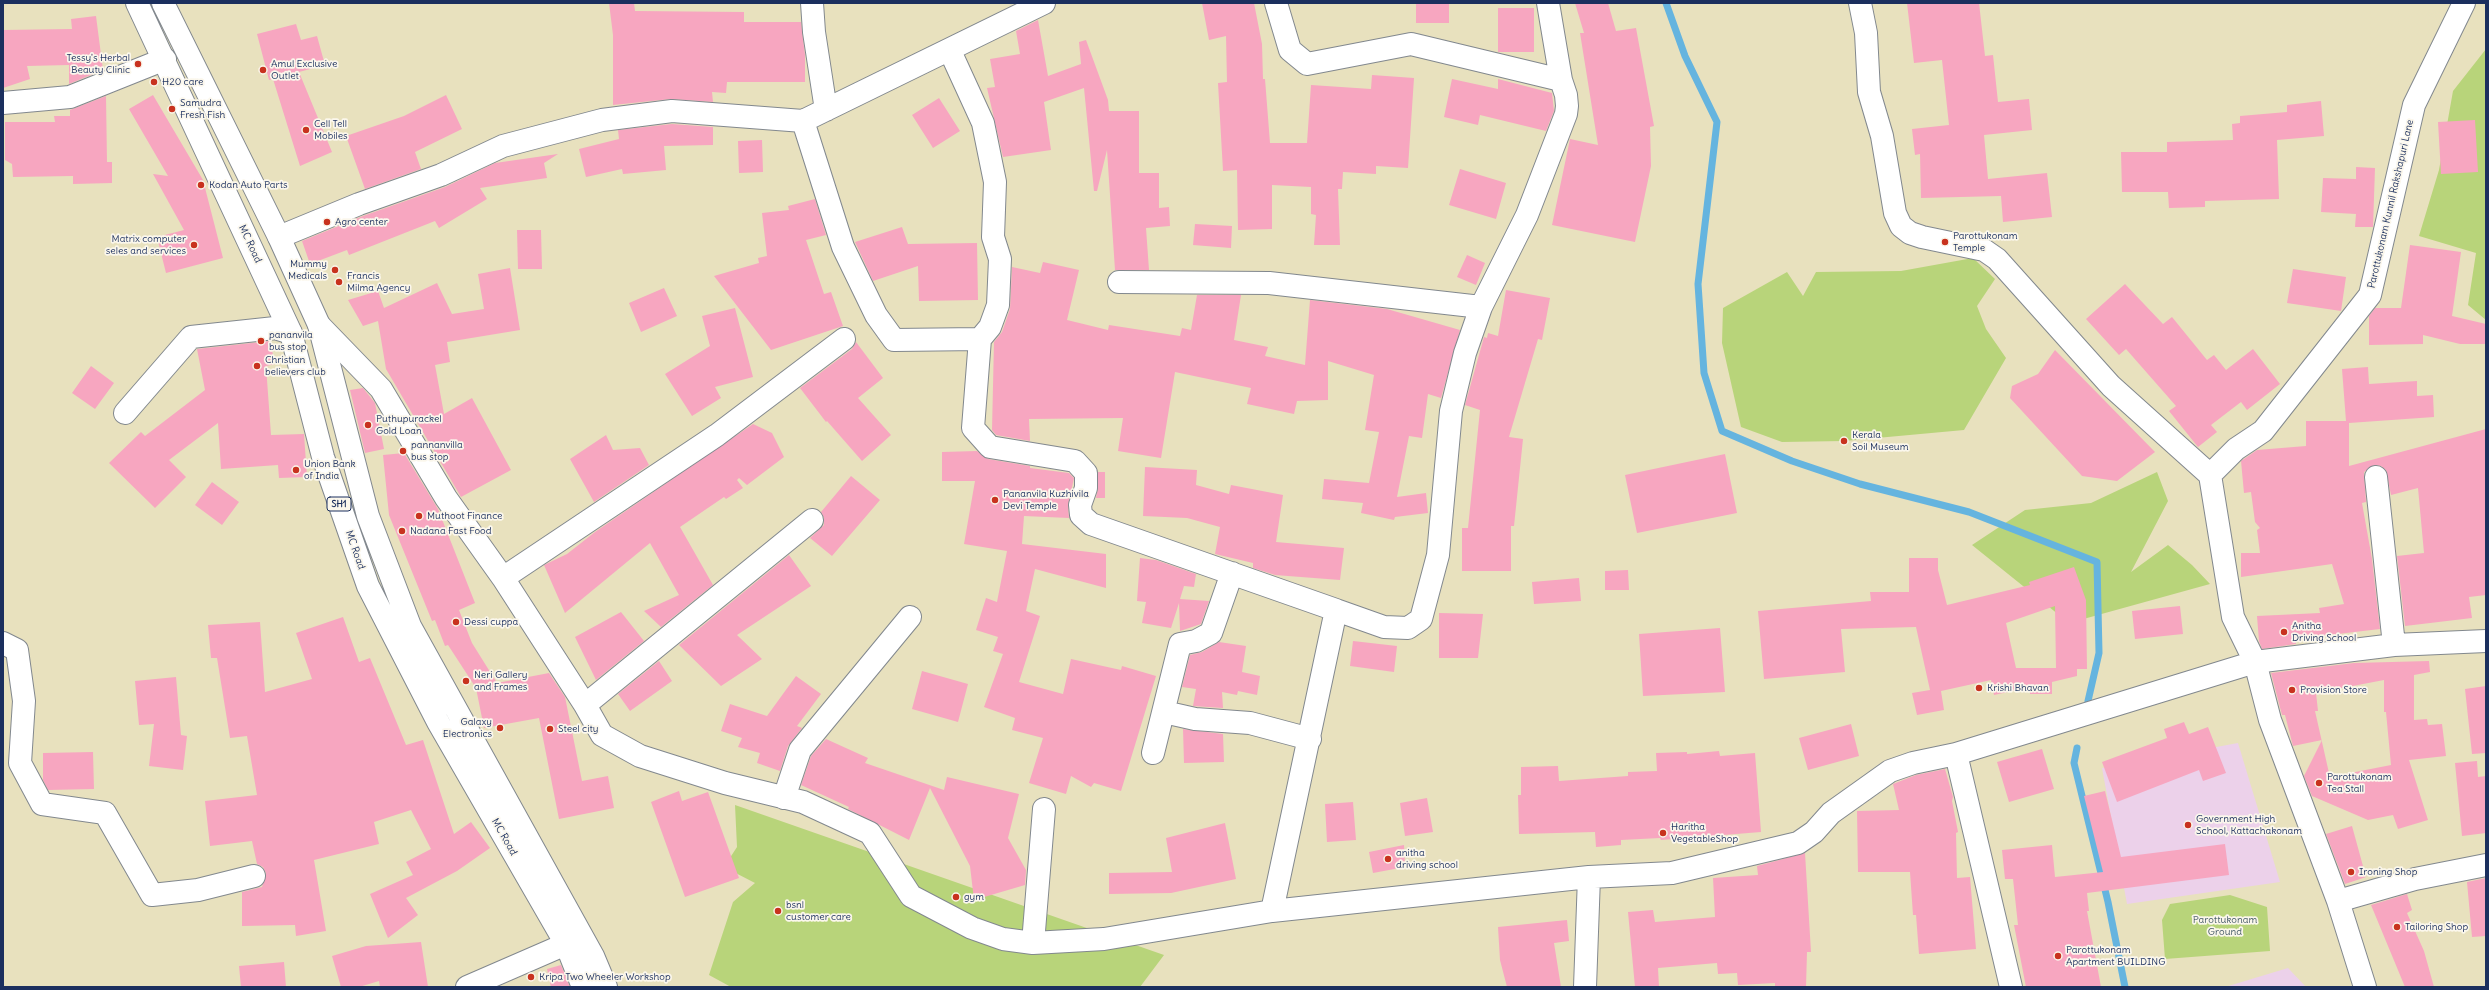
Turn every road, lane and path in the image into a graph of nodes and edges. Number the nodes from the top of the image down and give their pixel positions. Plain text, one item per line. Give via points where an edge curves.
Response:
1 (137, 3) edge
2 (163, 3) edge
3 (812, 3) edge
4 (1044, 3) edge
5 (1276, 3) edge
6 (1548, 3) edge
7 (1860, 3) edge
8 (2464, 3) edge
9 (950, 51) junction
10 (165, 59) junction
11 (1561, 80) junction
12 (3, 103) edge
13 (826, 110) junction
14 (803, 121) junction
15 (279, 237) junction
16 (1119, 282) dead end
17 (1481, 307) junction
18 (319, 325) junction
19 (290, 333) junction
20 (844, 338) dead end
21 (980, 339) junction
22 (125, 413) dead end
23 (2210, 476) junction
24 (2376, 477) dead end
25 (812, 520) dead end
26 (1232, 574) junction
27 (503, 578) junction
28 (1336, 610) junction
29 (910, 617) dead end
30 (2486, 641) edge
31 (3, 643) edge
32 (2394, 645) junction
33 (2255, 662) junction
34 (585, 705) junction
35 (1164, 712) junction
36 (1310, 739) junction
37 (1153, 753) dead end
38 (1956, 754) junction
39 (784, 798) junction
40 (1044, 809) dead end
41 (2486, 865) edge
42 (254, 876) dead end
43 (1589, 877) junction
44 (2338, 901) junction
45 (1272, 911) junction
46 (1034, 943) junction
47 (566, 944) junction
48 (467, 987) edge
49 (583, 987) edge
50 (606, 987) edge
51 (1584, 987) edge
52 (2011, 987) edge
53 (2365, 987) edge

1 - 10 street, MC Road / SH1
2 - 15 street, MC Road / SH1
3 - 13 street
4 - 9 street
5 - 11 street via 1290,50 1307,64 1411,44
6 - 11 street
7 - 23 street via 1866,32 1869,92 1882,136 1895,213 1901,226 1910,233 1922,237 1984,250 1997,259 2111,386
8 - 23 street, Parottukonam Kunnil Rakshapuri Lane via 2414,105 2370,296 2263,431 2236,449
9 - 13 street
9 - 21 street via 983,123 995,182 993,237 1000,259 998,305 990,327
10 - 12 street via 70,97
10 - 19 street, MC Road / SH1
11 - 17 street via 1566,95 1566,114 1527,215
13 - 14 street
14 - 15 street via 672,111 602,120 503,146 441,175 358,204
14 - 21 street via 843,247 876,315 894,340
15 - 18 street, MC Road / SH1
16 - 17 street via 1269,283
17 - 28 street via 1465,353 1451,411 1438,555 1421,619 1408,628 1384,627
18 - 19 street
18 - 27 street via 381,390 446,498
18 - 50 street, MC Road / SH1 via 368,516 410,626 593,956
19 - 22 street via 275,328 192,337
19 - 47 street, MC Road / SH1 via 323,457 368,586 438,722
20 - 27 street via 717,435
21 - 26 street via 973,428 990,447 1075,461 1086,473 1086,488 1080,505 1081,515 1091,524
23 - 33 street via 2233,617
24 - 32 street
25 - 34 street
26 - 28 street
26 - 35 street via 1211,633 1196,642 1180,644
27 - 34 street
28 - 36 street
29 - 39 street via 800,750
30 - 32 street
31 - 42 street via 17,650 24,701 20,764 42,804 105,813 152,895 198,890
32 - 33 street
33 - 38 street
33 - 44 street via 2270,720
34 - 39 street via 602,735 640,756 717,781
35 - 36 street via 1195,719 1250,723
35 - 37 street
36 - 45 street
38 - 43 street via 1890,770 1831,813 1814,832 1798,843 1672,873
38 - 52 street
39 - 46 street via 803,802 870,833 911,896 972,928 1003,939
40 - 46 street
41 - 44 street via 2415,879
43 - 45 street
43 - 51 street
44 - 53 street
45 - 46 street via 1104,939
47 - 48 street
47 - 49 street, MC Road / SH1

